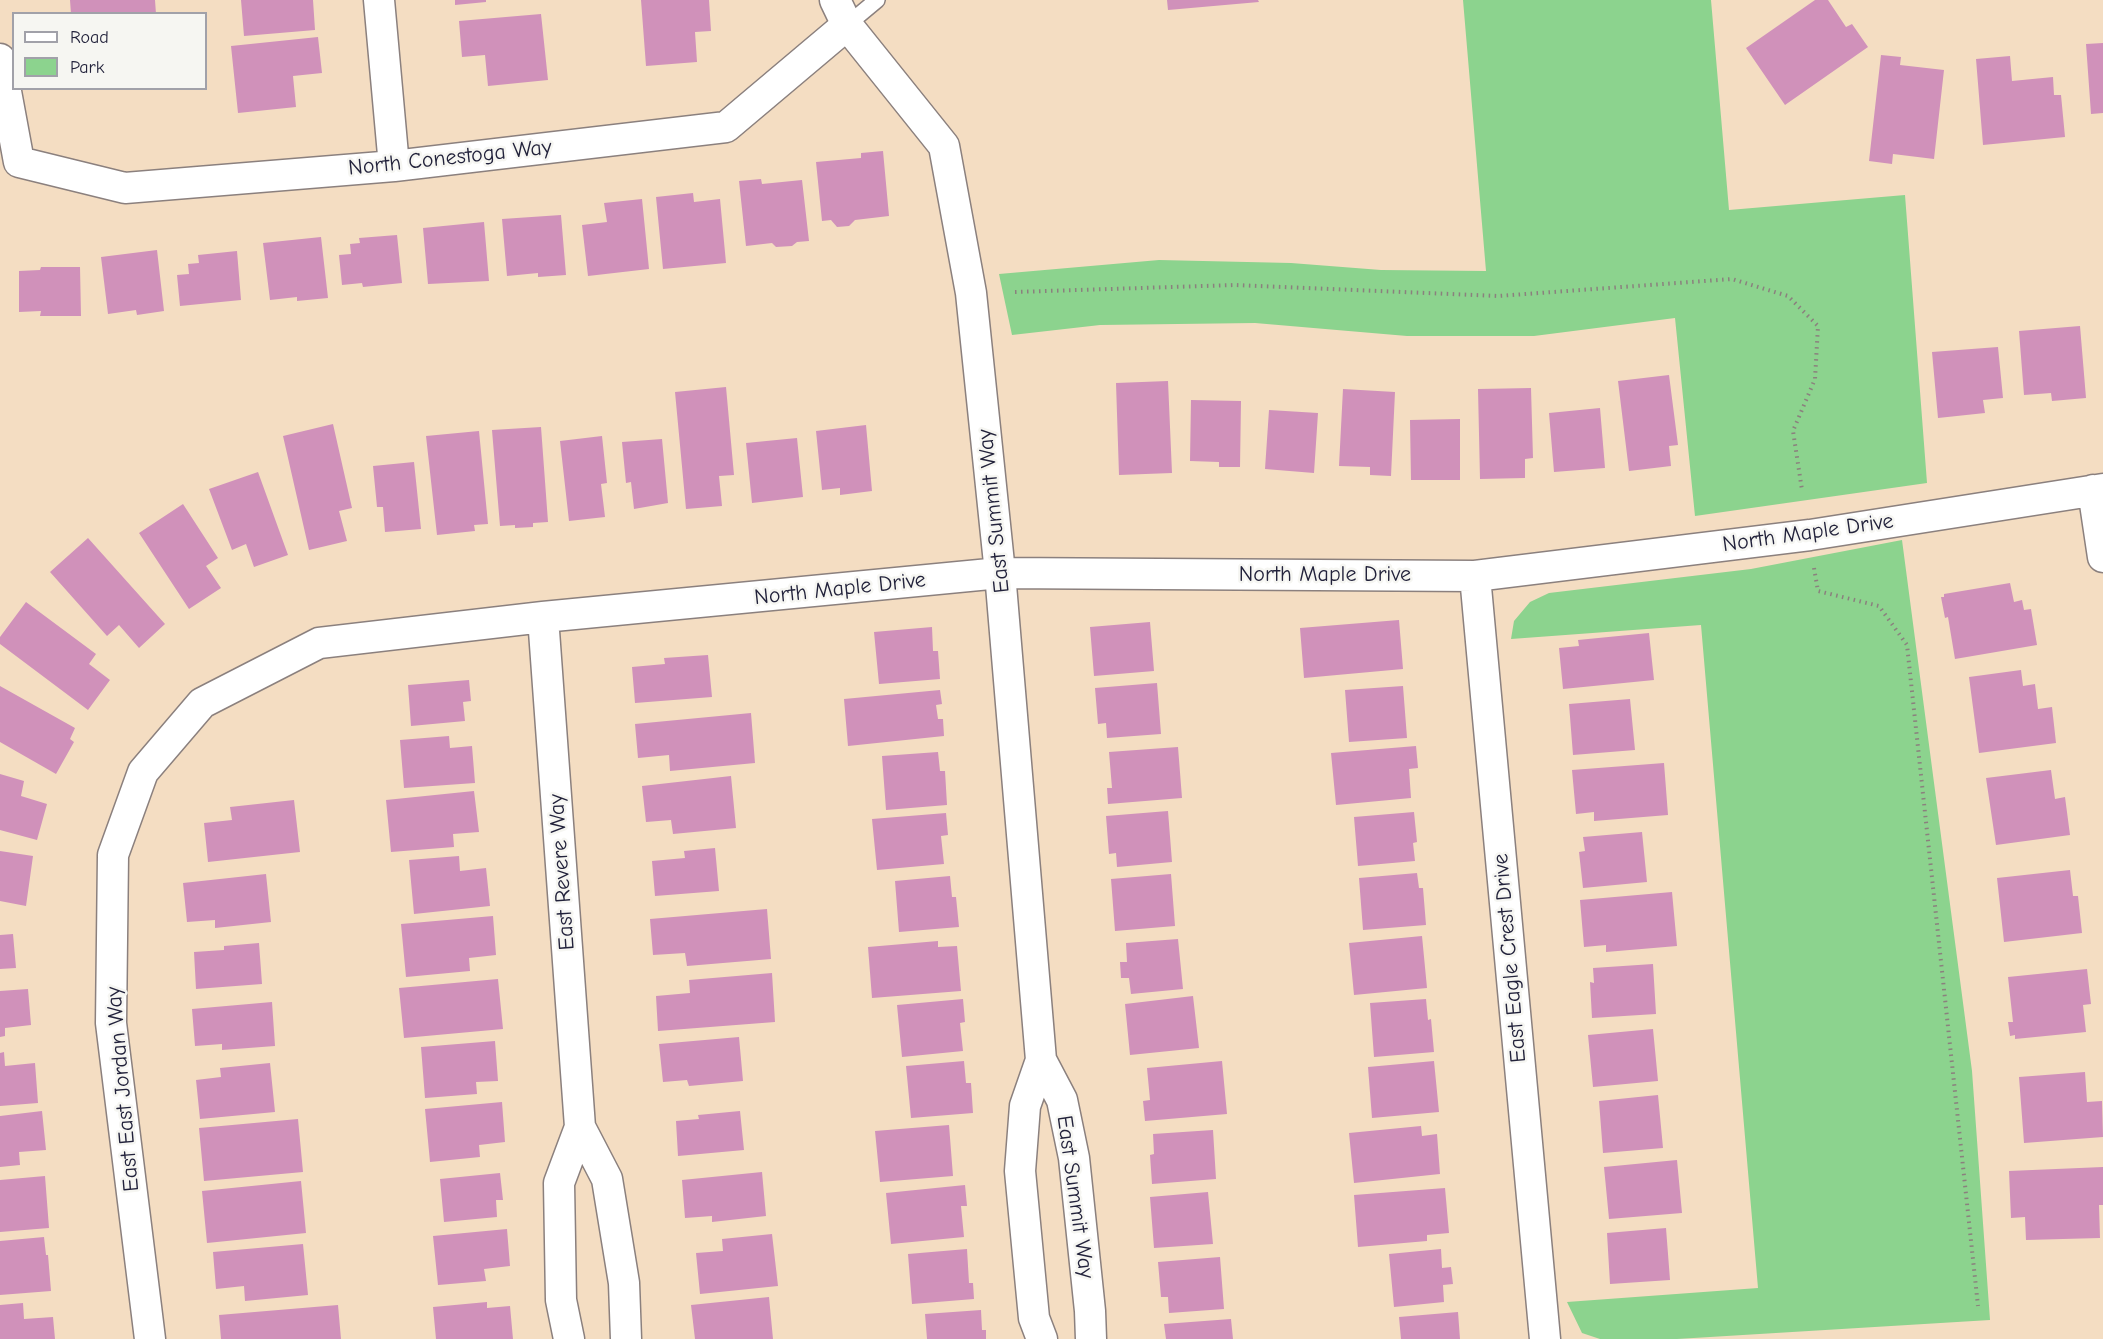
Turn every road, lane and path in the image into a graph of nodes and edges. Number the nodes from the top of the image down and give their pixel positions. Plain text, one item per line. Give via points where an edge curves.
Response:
1 (380, 0) edge
2 (877, 0) edge
3 (841, 13) edge
4 (0, 59) edge
5 (394, 166) junction
6 (1015, 292) dead end
7 (1802, 490) dead end
8 (2098, 490) edge
9 (2103, 557) edge
10 (1814, 567) dead end
11 (1000, 573) junction
12 (1475, 576) junction
13 (543, 617) junction
14 (143, 772) joint
15 (1041, 1060) junction
16 (580, 1127) junction
17 (1978, 1306) dead end
18 (150, 1339) edge
19 (569, 1339) edge
20 (627, 1339) edge
21 (1042, 1339) edge
22 (1091, 1339) edge
23 (1545, 1339) edge

1 - 5 street
2 - 3 lane
3 - 5 street, North Conestoga Way via 726,127
3 - 11 street, East Summit Way via 944,146 971,293
4 - 5 street, North Conestoga Way via 19,162 125,188
6 - 7 path via 1235,285 1498,296 1732,279 1788,296 1818,326 1815,379 1793,431
8 - 9 street
8 - 12 street, North Maple Drive via 1810,535
10 - 17 path via 1818,591 1880,606 1907,645
11 - 12 street, North Maple Drive
11 - 13 street, North Maple Drive
11 - 15 street, East Summit Way
12 - 23 street, East Eagle Crest Drive
13 - 14 street, North Maple Drive via 319,644 202,703
13 - 16 street, East Revere Way
14 - 18 street, East East Jordan Way via 112,855 111,1023
15 - 21 street, East Summit Way via 1025,1106 1020,1171 1034,1318
15 - 22 street, East Summit Way via 1062,1100 1074,1158
16 - 19 street, East Revere Way via 559,1183 561,1300
16 - 20 street, East Revere Way via 607,1179 624,1283

